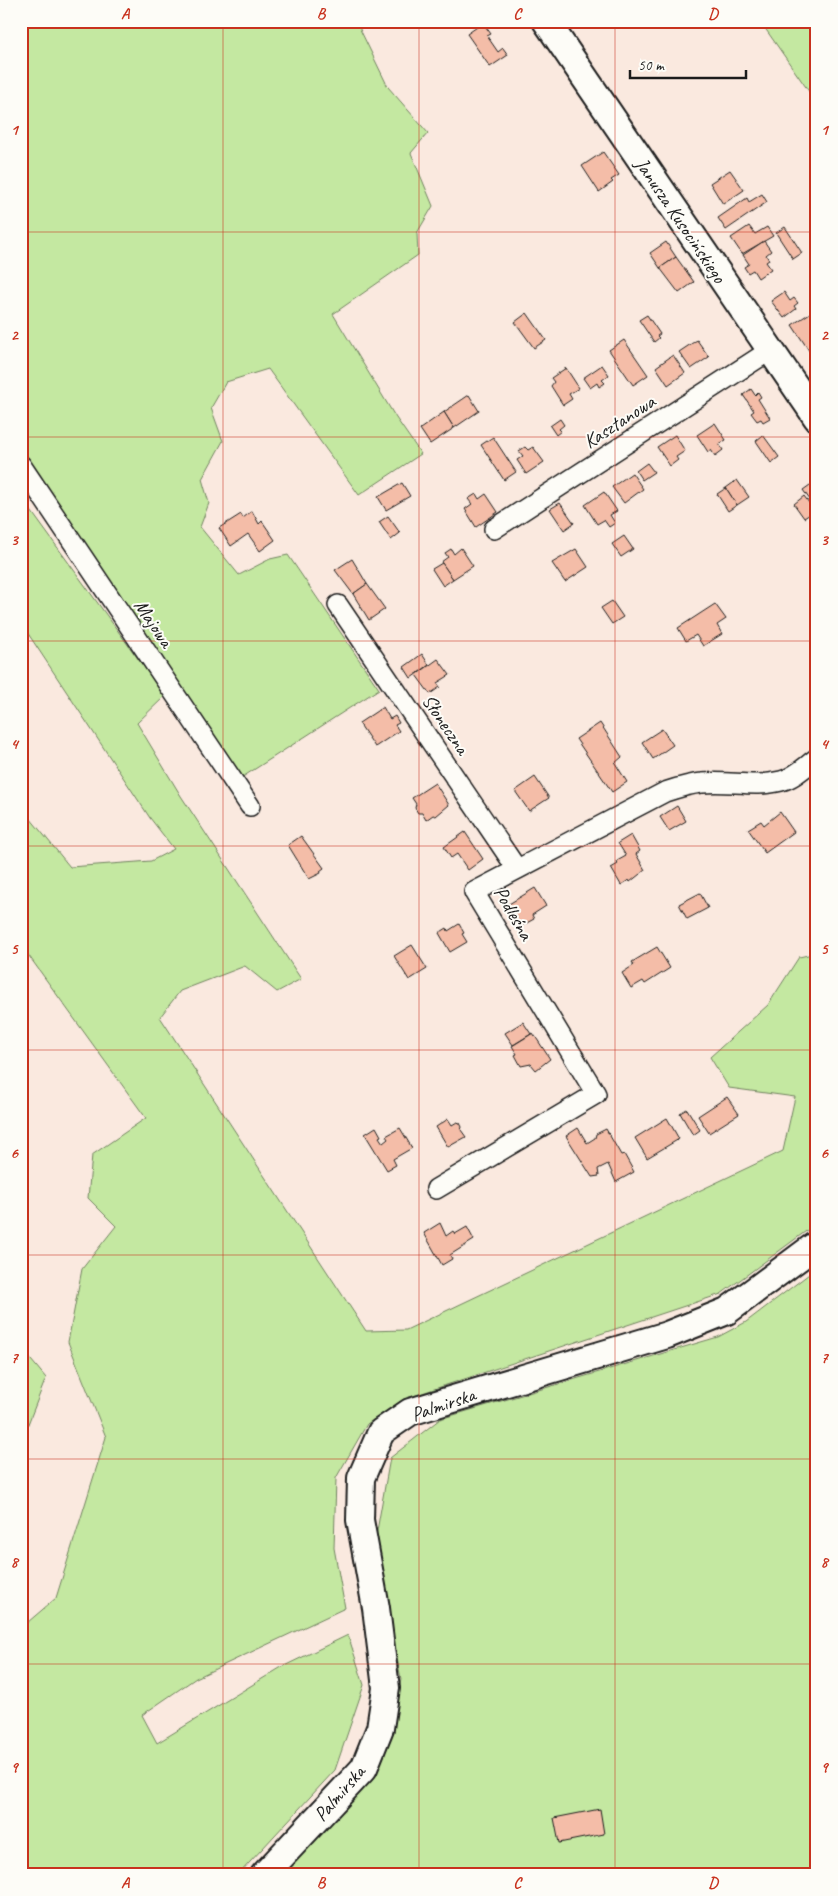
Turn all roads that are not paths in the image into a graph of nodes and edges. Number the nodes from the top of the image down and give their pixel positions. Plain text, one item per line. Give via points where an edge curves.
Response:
1 (546, 21) edge
2 (769, 351) junction
3 (817, 418) edge
4 (21, 465) edge
5 (494, 529) dead end
6 (338, 605) dead end
7 (817, 758) edge
8 (250, 806) dead end
9 (517, 869) junction
10 (436, 1189) dead end
11 (817, 1244) edge
12 (264, 1875) edge

1 - 2 street, Janusza Kusocińskiego
2 - 3 street, Janusza Kusocińskiego
2 - 5 street, Kasztanowa
4 - 8 street, Majowa
6 - 9 street, Słoneczna
7 - 9 street, Podleśna via 782,781 759,785 704,782 664,792
9 - 10 street, Podleśna via 474,892 596,1094
11 - 12 street, Palmirska via 727,1311 667,1335 410,1412 381,1432 361,1478 360,1520 386,1688 380,1728 364,1768

